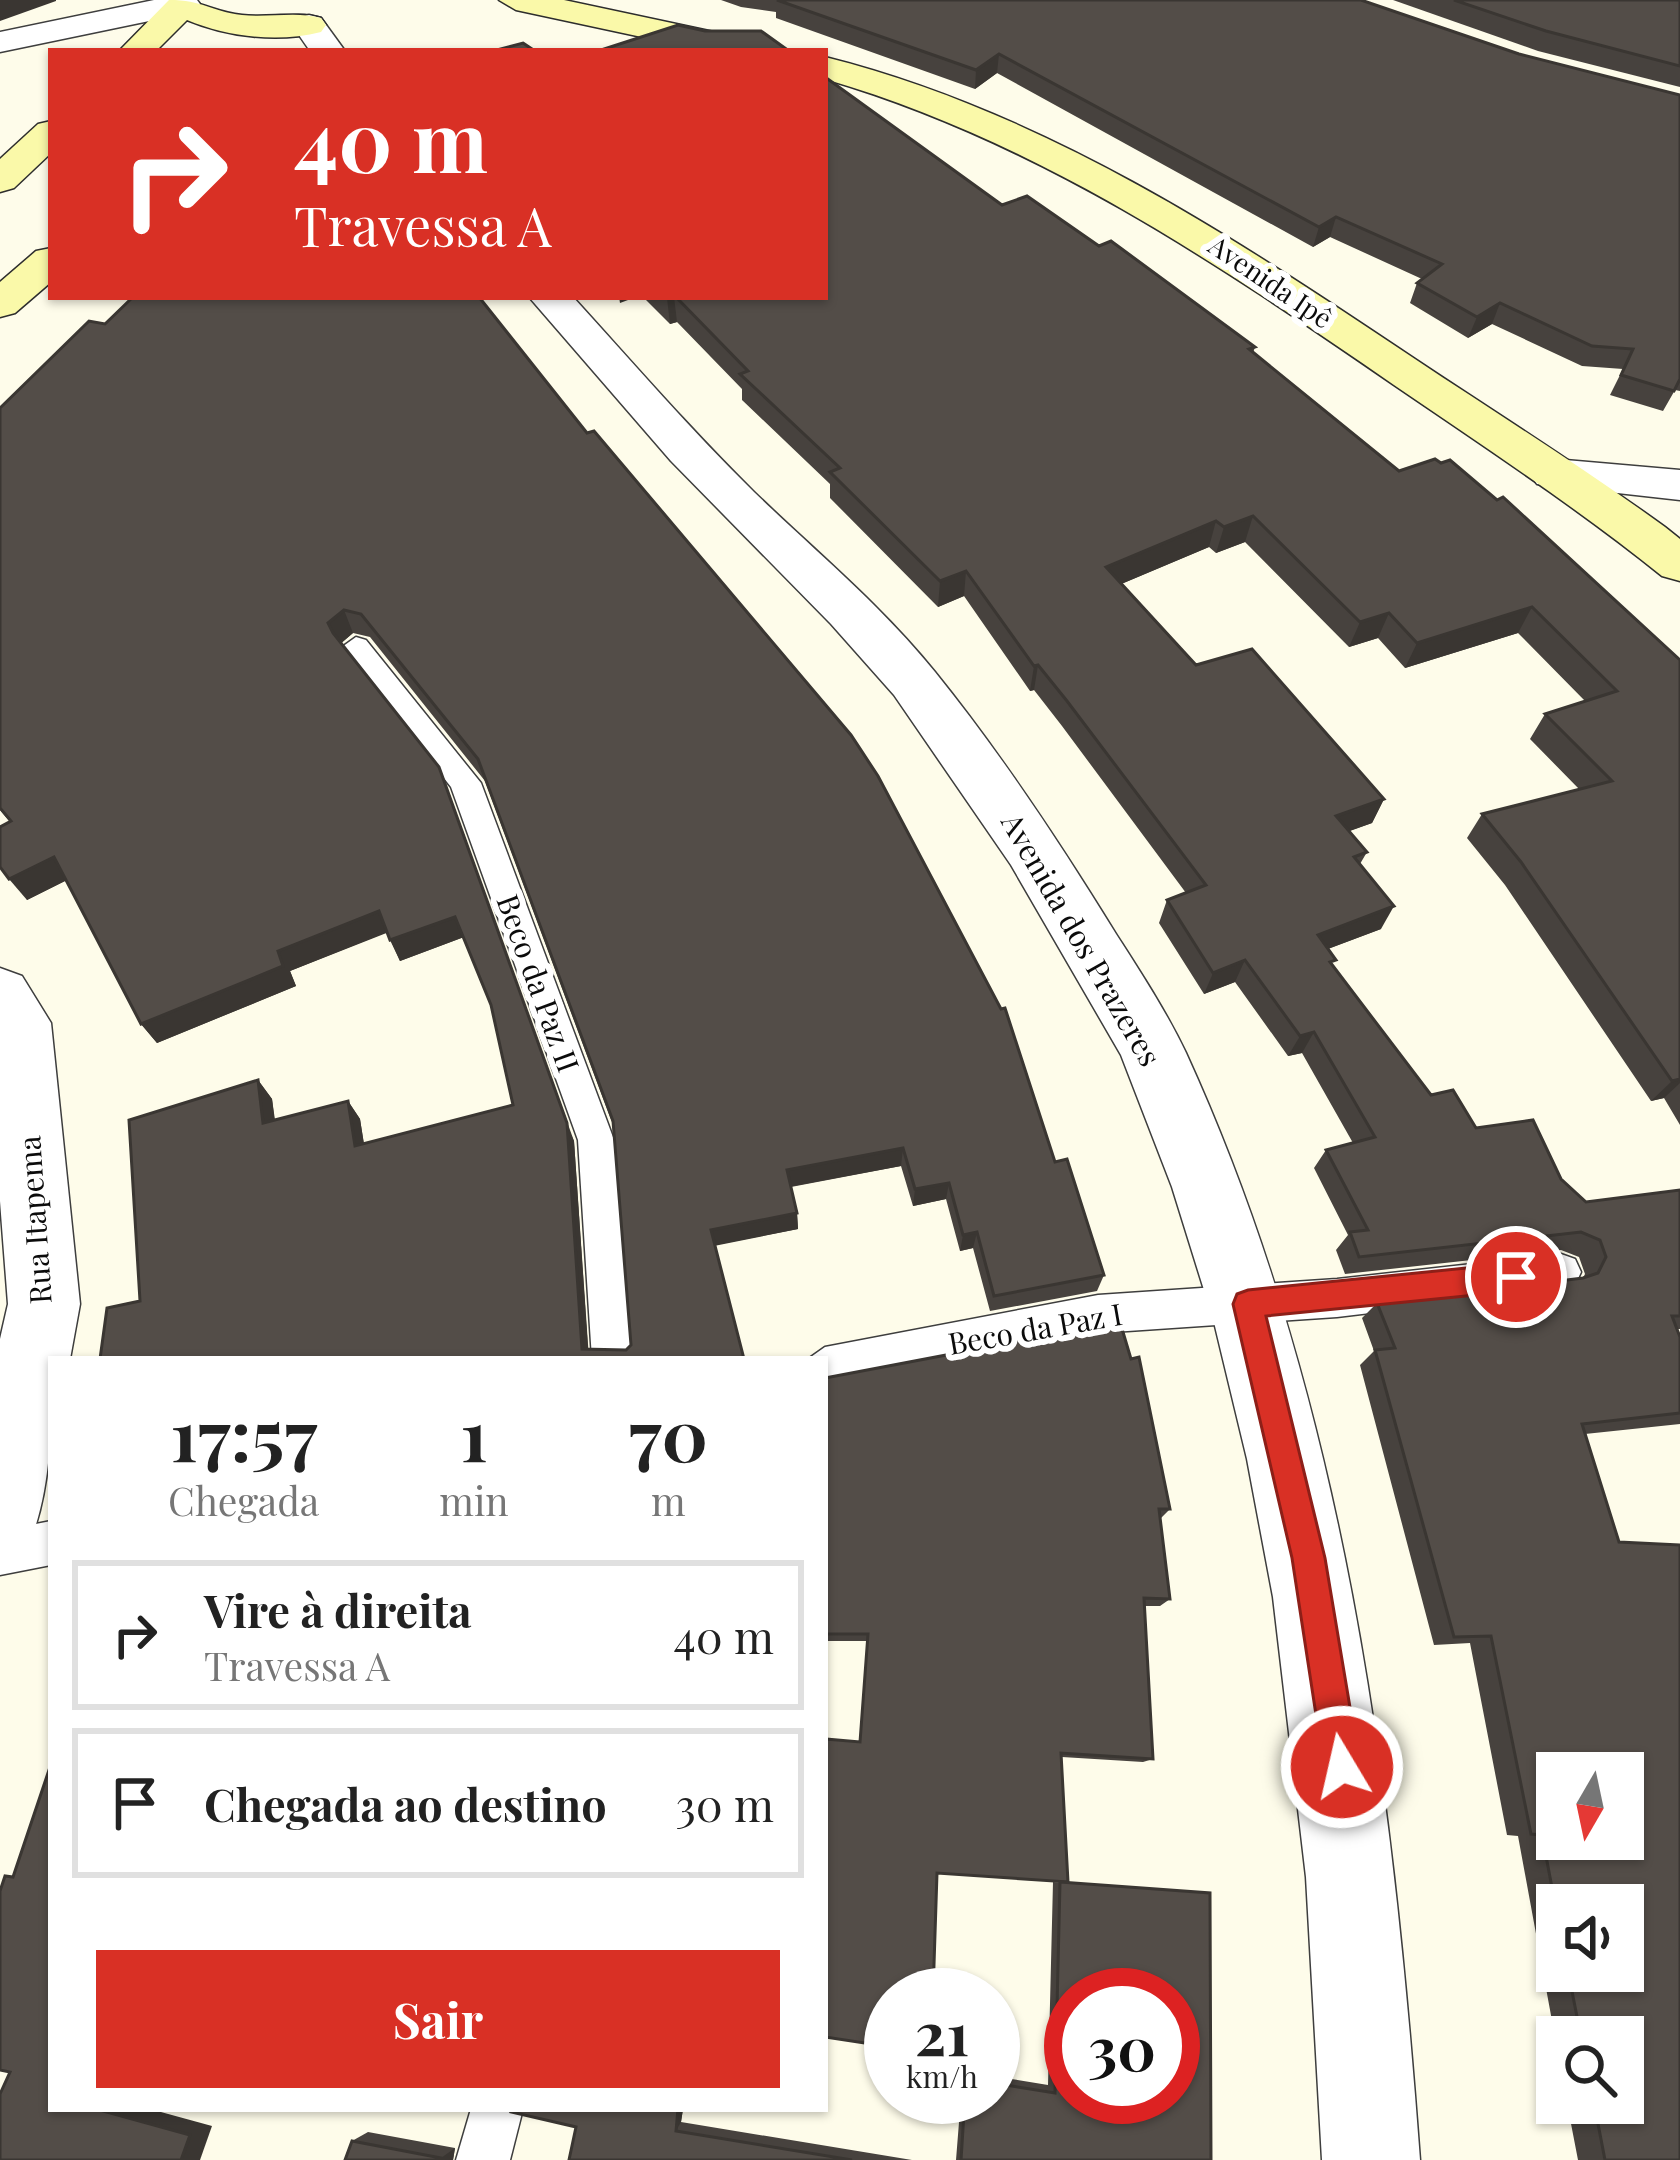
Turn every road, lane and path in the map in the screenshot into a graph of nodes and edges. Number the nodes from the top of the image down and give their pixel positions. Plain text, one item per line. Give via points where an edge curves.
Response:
1 (516, 0) edge
2 (185, 2) edge
3 (324, 26) edge
4 (0, 42) edge
5 (139, 48) edge
6 (289, 48) edge
7 (742, 48) edge
8 (828, 69) edge
9 (48, 135) edge
10 (0, 180) edge
11 (48, 263) edge
12 (553, 300) edge
13 (0, 304) edge
14 (1554, 474) junction
15 (1680, 485) edge
16 (1680, 564) edge
17 (356, 647) edge
18 (0, 994) edge
19 (1562, 1272) dead end
20 (1248, 1304) junction
21 (612, 1356) edge
22 (828, 1366) edge
23 (0, 1519) edge
24 (48, 1544) edge
25 (0, 1552) edge
26 (496, 2112) edge
27 (483, 2160) edge
28 (1371, 2160) edge

1 - 7 main road
2 - 3 main road via 205,18 236,24
2 - 4 street
2 - 5 main road
3 - 6 main road
8 - 14 main road, Avenida Ipê via 900,86 1037,145 1186,224
9 - 10 main road
11 - 13 main road
12 - 20 street, Avenida dos Prazeres via 728,494 909,676 975,763 1152,1049
14 - 15 street
14 - 16 main road, Avenida Ipê
17 - 21 lane, Beco da Paz II via 465,783 596,1140
18 - 23 street, Rua Itapema via 19,1022 44,1304
19 - 20 lane, Beco da Paz I
20 - 22 lane, Beco da Paz I via 1098,1314
20 - 28 street, Avenida dos Prazeres via 1308,1558 1342,1767
24 - 25 lane
26 - 27 lane

